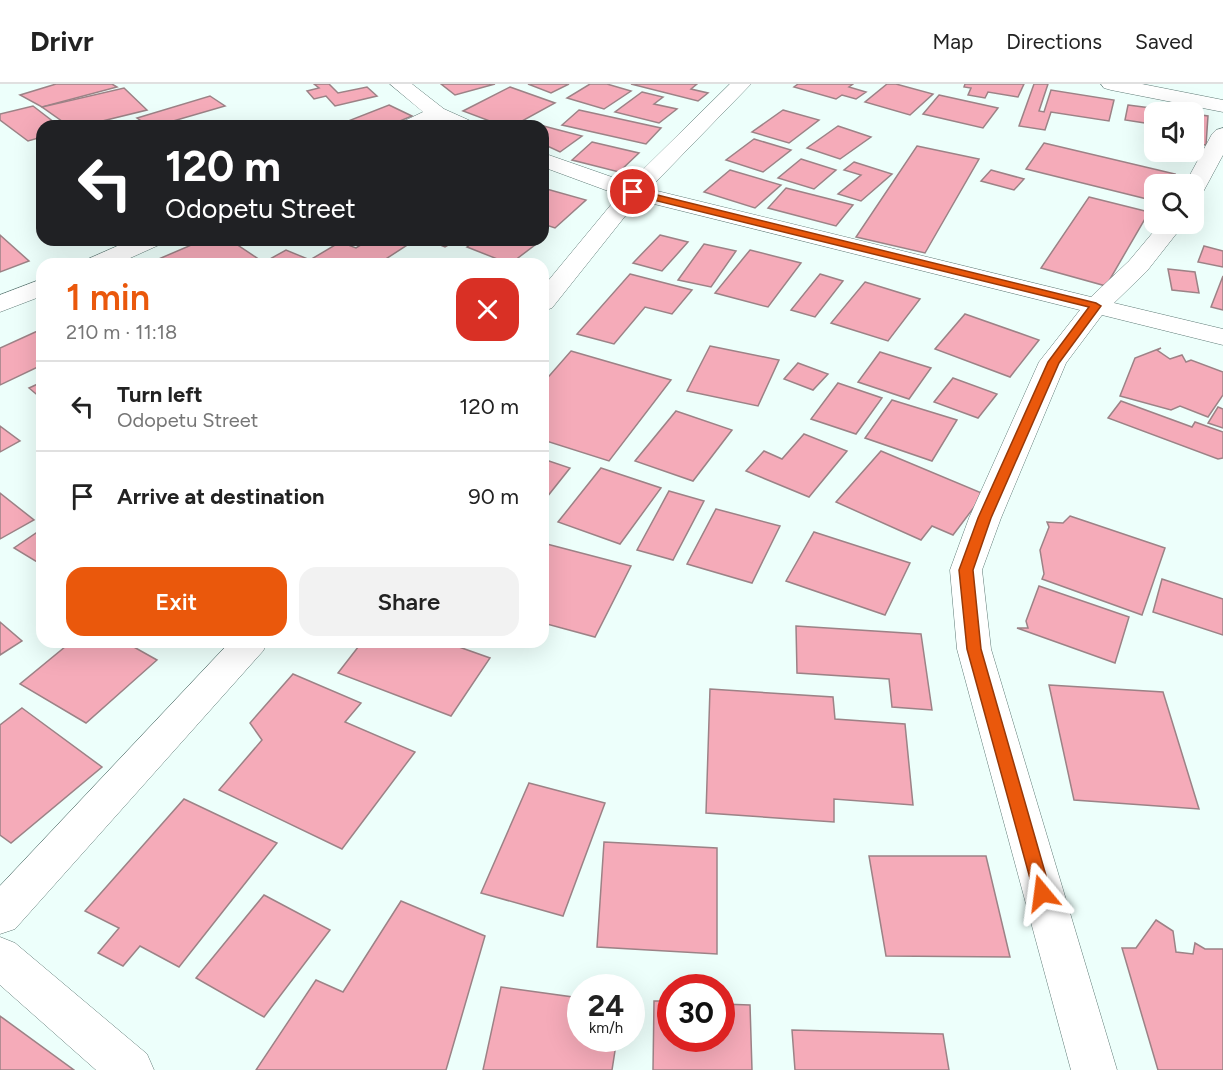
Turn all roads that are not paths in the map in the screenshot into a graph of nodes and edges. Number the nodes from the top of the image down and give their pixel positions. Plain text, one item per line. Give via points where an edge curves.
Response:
1 (400, 84) edge
2 (741, 84) edge
3 (1111, 84) edge
4 (1223, 106) edge
5 (437, 114) junction
6 (423, 120) edge
7 (452, 120) edge
8 (1223, 134) edge
9 (549, 162) edge
10 (1202, 174) edge
11 (633, 192) junction
12 (1164, 234) edge
13 (138, 246) edge
14 (110, 258) edge
15 (36, 289) edge
16 (549, 296) edge
17 (0, 304) edge
18 (1096, 306) junction
19 (1223, 337) edge
20 (245, 648) edge
21 (0, 915) edge
22 (0, 957) edge
23 (131, 1070) edge
24 (1094, 1070) edge

1 - 5 street
2 - 11 street
3 - 4 street
5 - 6 street
5 - 7 street
8 - 10 street
9 - 11 street
11 - 16 street
11 - 18 street
12 - 18 street via 1138,266
13 - 14 street
15 - 17 street
18 - 19 street
18 - 24 street via 1053,362 966,570 974,649
20 - 21 street
22 - 23 street

